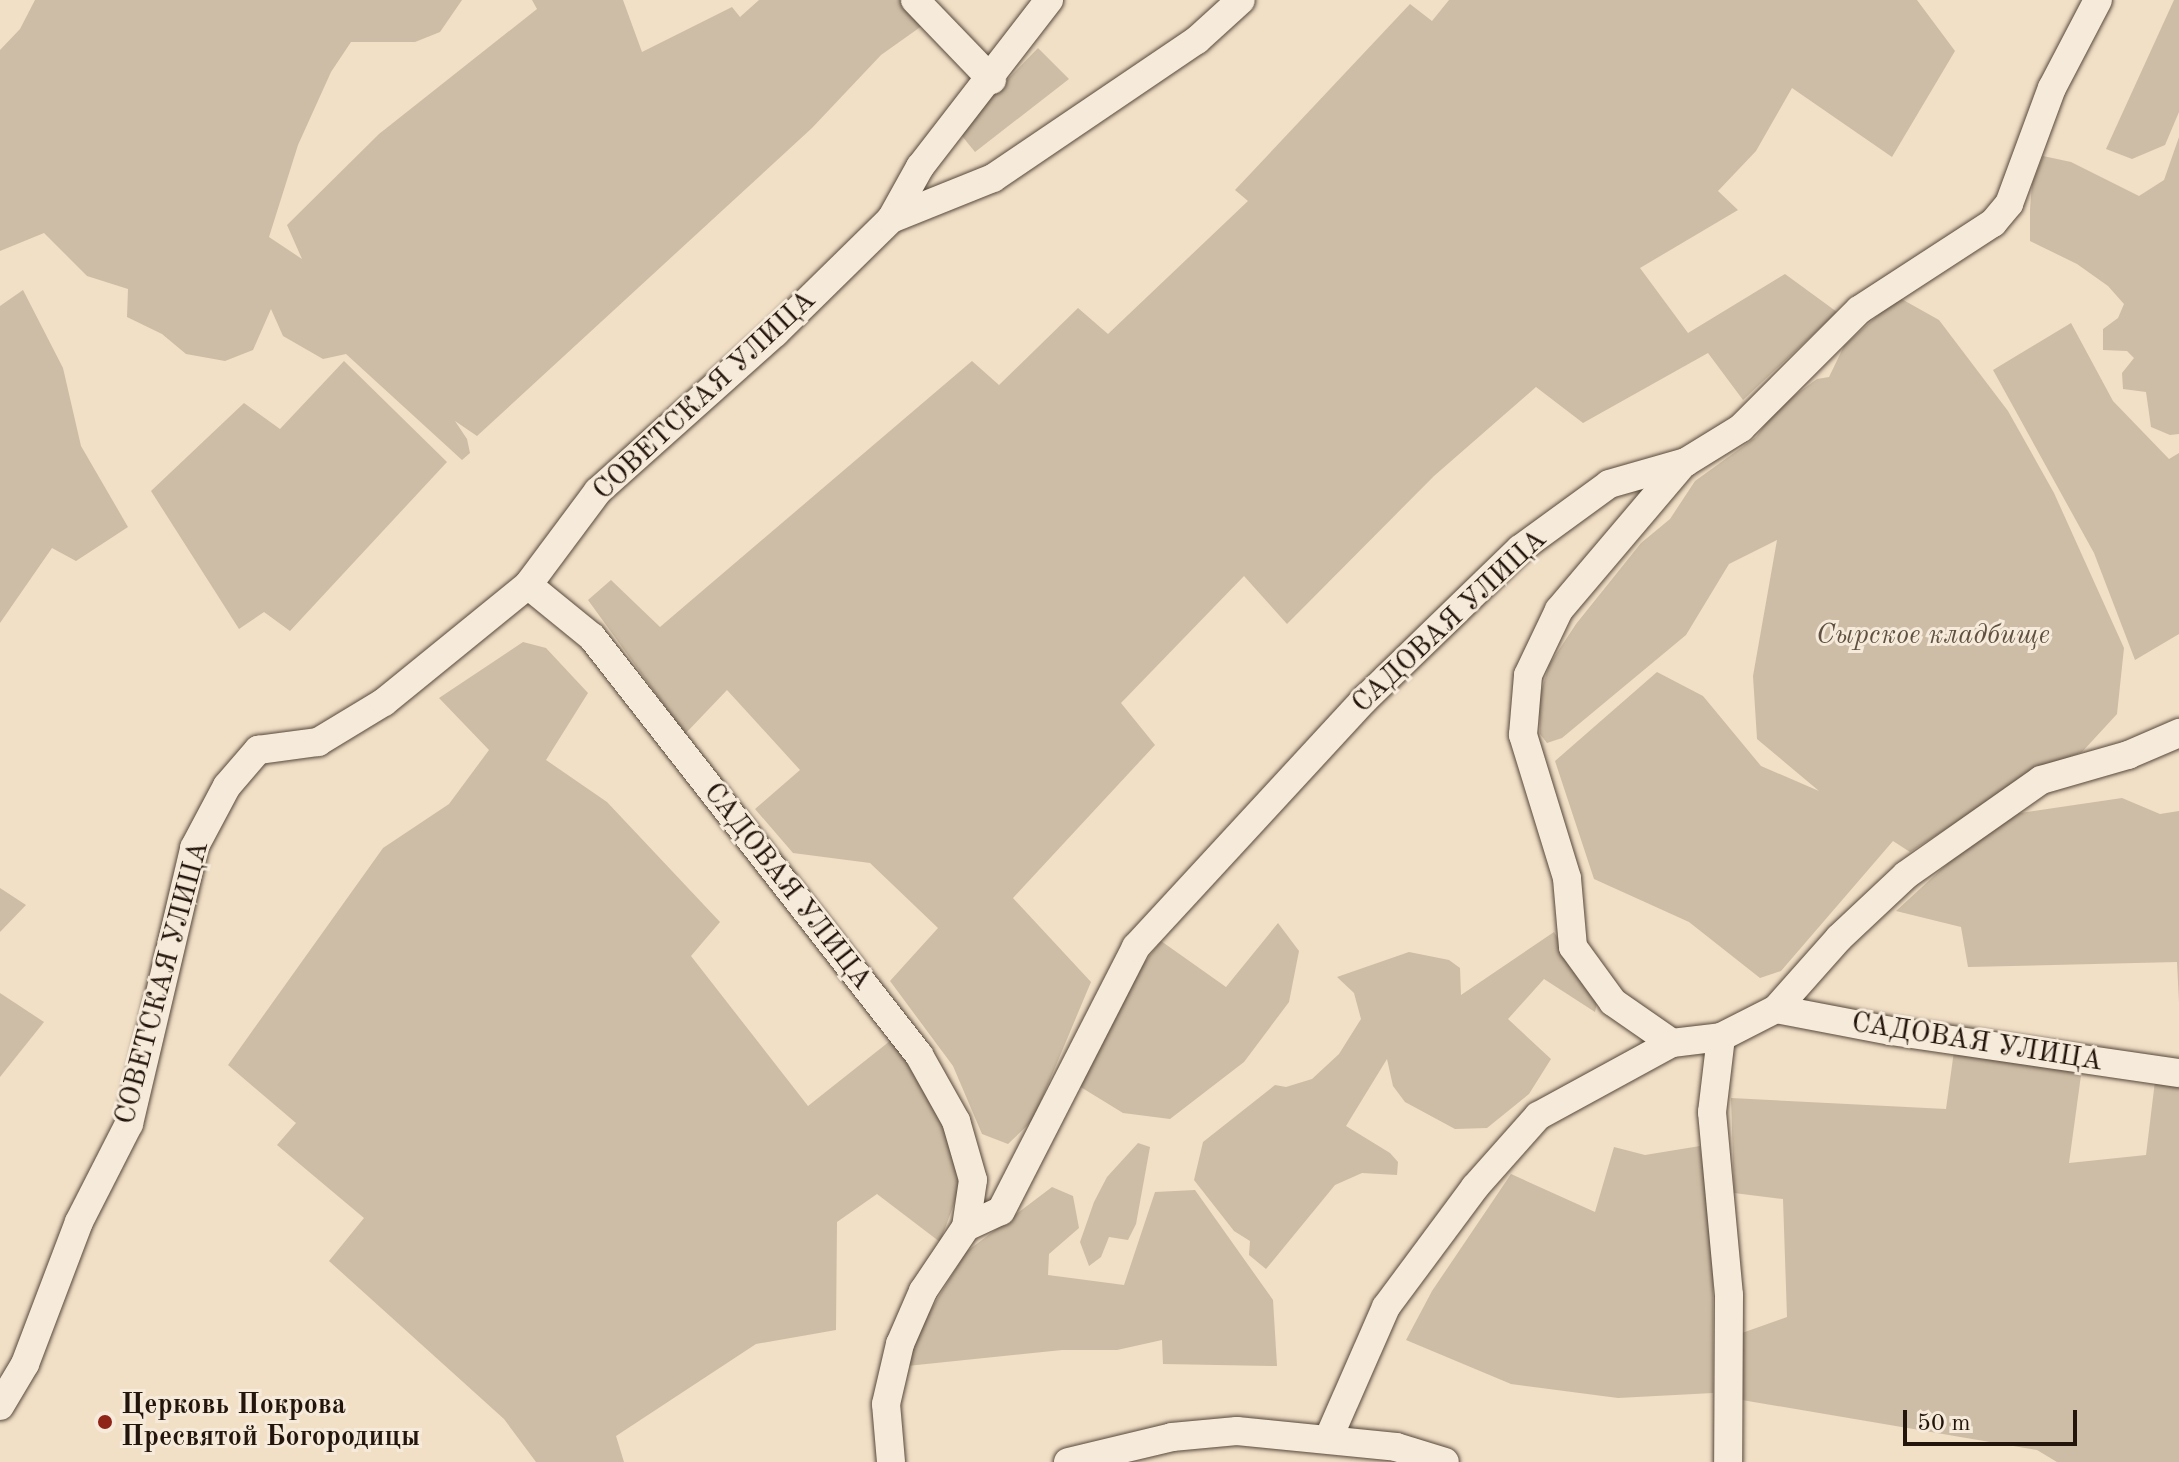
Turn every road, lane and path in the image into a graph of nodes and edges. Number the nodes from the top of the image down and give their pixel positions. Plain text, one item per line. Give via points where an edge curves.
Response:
1 (915, 0) edge
2 (1049, 0) edge
3 (1241, 0) edge
4 (2098, 0) edge
5 (992, 80) junction
6 (891, 219) junction
7 (1686, 462) junction
8 (528, 585) junction
9 (2179, 733) edge
10 (1776, 1009) junction
11 (1721, 1037) junction
12 (1672, 1043) junction
13 (2179, 1073) edge
14 (966, 1227) junction
15 (0, 1406) edge
16 (1329, 1437) junction
17 (891, 1462) edge
18 (1068, 1462) edge
19 (1445, 1462) edge
20 (1728, 1462) edge

1 - 5 street
2 - 5 street
3 - 6 street, СОВЕТСКАЯ УЛИЦА via 1197,40 993,178
4 - 7 street, САДОВАЯ УЛИЦА via 2052,88 2009,204 1993,223 1859,310 1741,428
5 - 6 street via 920,167
6 - 8 street, СОВЕТСКАЯ УЛИЦА via 775,333 598,491
7 - 12 street via 1559,610 1528,675 1523,735 1567,878 1573,947 1613,1002
7 - 14 street, САДОВАЯ УЛИЦА via 1609,484 1520,549 1364,700 1136,947 1001,1211
8 - 14 street, САДОВАЯ УЛИЦА via 592,637 919,1055 956,1121 973,1180
8 - 15 street, СОВЕТСКАЯ УЛИЦА via 384,702 318,742 258,750 227,786 194,848 129,1124 79,1222 25,1364
9 - 10 street via 2128,755 2041,780 1992,810 1906,875 1839,938
10 - 11 street
10 - 13 street, САДОВАЯ УЛИЦА
11 - 12 street
11 - 20 street via 1712,1112 1729,1295
12 - 16 street via 1538,1116 1475,1187 1386,1307
14 - 17 street, САДОВАЯ УЛИЦА via 923,1291 900,1344 886,1404
16 - 18 street via 1237,1431 1172,1437
16 - 19 street via 1396,1447

